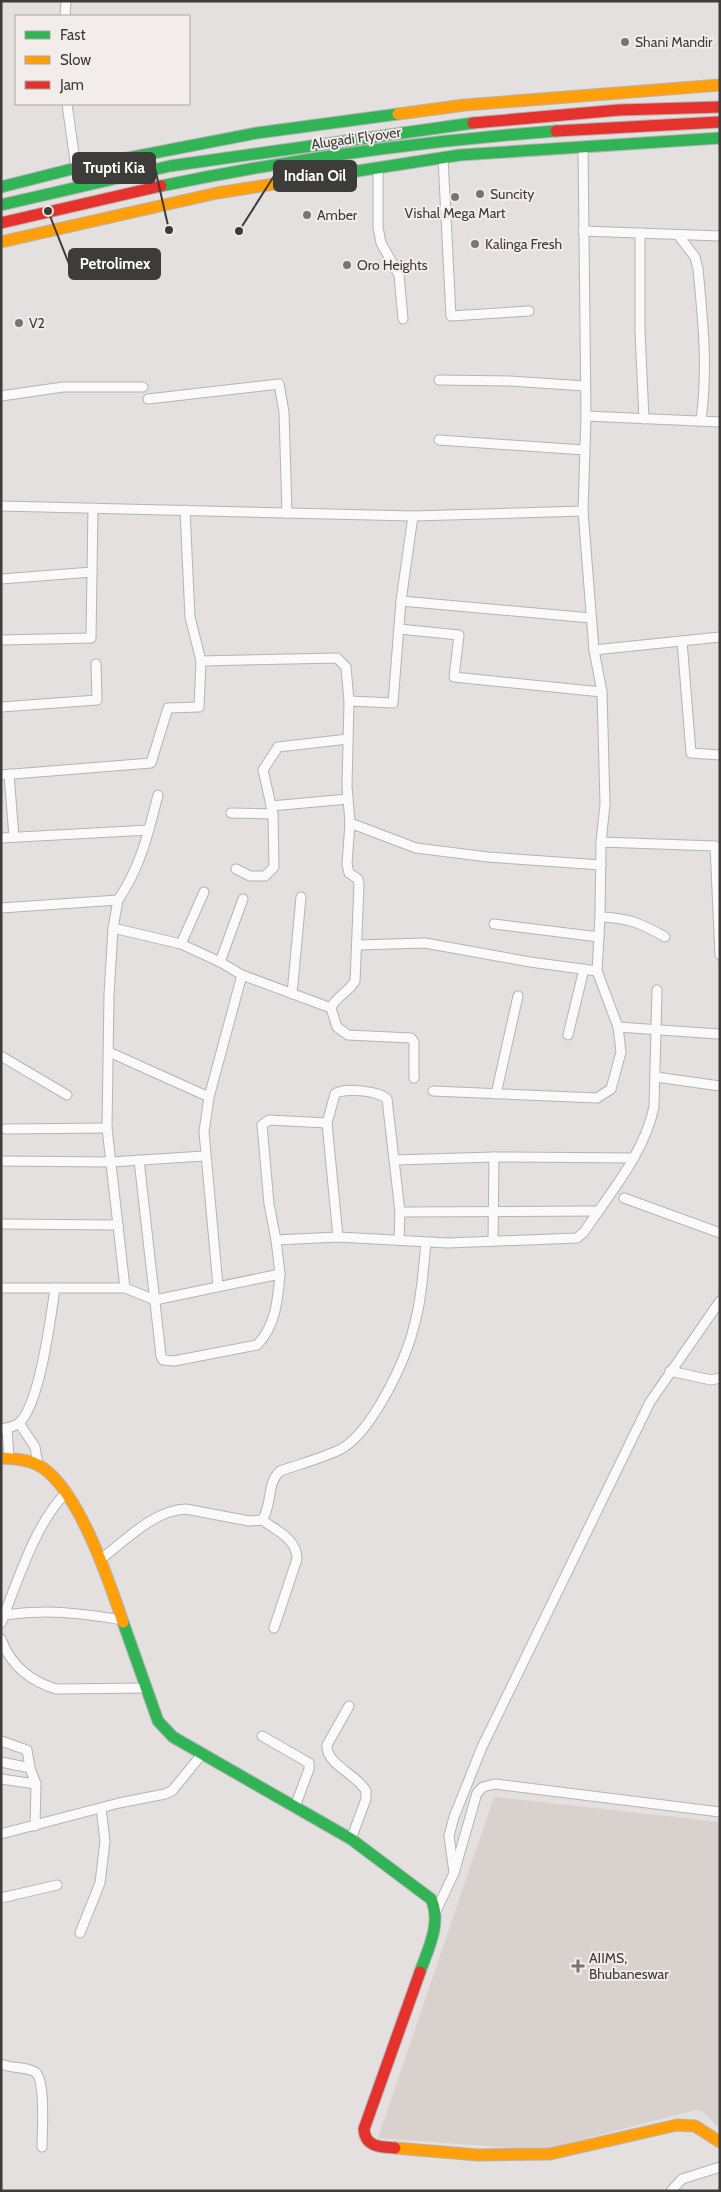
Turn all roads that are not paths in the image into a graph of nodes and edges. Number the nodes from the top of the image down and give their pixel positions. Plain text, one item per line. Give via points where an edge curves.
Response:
1 (66, 1) edge
2 (65, 15) edge
3 (720, 85) edge
4 (67, 105) edge
5 (720, 107) edge
6 (720, 122) edge
7 (720, 138) edge
8 (583, 147) junction
9 (443, 158) junction
10 (76, 168) junction
11 (378, 168) junction
12 (1, 186) edge
13 (1, 205) edge
14 (1, 223) edge
15 (583, 231) junction
16 (640, 233) junction
17 (678, 235) junction
18 (720, 236) edge
19 (1, 242) edge
20 (529, 312) dead end
21 (403, 319) dead end
22 (439, 380) dead end
23 (585, 386) junction
24 (143, 387) dead end
25 (1, 396) edge
26 (148, 399) dead end
27 (586, 416) junction
28 (644, 418) junction
29 (701, 422) junction
30 (720, 422) edge
31 (439, 440) dead end
32 (584, 450) junction
33 (1, 506) edge
34 (93, 508) junction
35 (185, 510) junction
36 (583, 511) junction
37 (287, 513) junction
38 (413, 516) junction
39 (92, 572) junction
40 (1, 579) edge
41 (401, 601) junction
42 (591, 618) junction
43 (399, 629) junction
44 (720, 637) edge
45 (1, 640) edge
46 (682, 641) junction
47 (594, 650) junction
48 (201, 661) junction
49 (96, 664) dead end
50 (602, 692) junction
51 (349, 702) junction
52 (1, 707) edge
53 (348, 739) junction
54 (720, 755) edge
55 (5, 775) edge
56 (158, 795) dead end
57 (348, 799) junction
58 (272, 810) junction
59 (231, 813) dead end
60 (350, 824) junction
61 (150, 830) junction
62 (14, 837) junction
63 (1, 838) edge
64 (601, 842) junction
65 (717, 846) edge
66 (601, 865) junction
67 (236, 869) dead end
68 (204, 892) dead end
69 (301, 897) dead end
70 (243, 899) dead end
71 (118, 900) junction
72 (1, 908) edge
73 (600, 917) junction
74 (494, 924) dead end
75 (113, 928) junction
76 (599, 937) junction
77 (665, 938) dead end
78 (181, 944) junction
79 (356, 945) junction
80 (720, 955) edge
81 (220, 962) junction
82 (584, 969) junction
83 (597, 971) junction
84 (242, 975) junction
85 (657, 990) dead end
86 (292, 994) junction
87 (518, 996) dead end
88 (331, 1008) junction
89 (618, 1027) junction
90 (657, 1030) junction
91 (718, 1034) dead end
92 (568, 1035) dead end
93 (109, 1052) junction
94 (1, 1056) edge
95 (656, 1076) junction
96 (414, 1078) dead end
97 (720, 1086) edge
98 (433, 1092) dead end
99 (496, 1094) junction
100 (67, 1095) dead end
101 (209, 1097) junction
102 (326, 1123) junction
103 (107, 1128) junction
104 (6, 1129) dead end
105 (204, 1156) junction
106 (494, 1157) junction
107 (634, 1158) junction
108 (139, 1160) junction
109 (394, 1160) junction
110 (1, 1161) edge
111 (111, 1162) junction
112 (624, 1198) dead end
113 (599, 1210) junction
114 (400, 1212) junction
115 (492, 1212) junction
116 (1, 1224) edge
117 (118, 1225) junction
118 (720, 1233) edge
119 (338, 1238) junction
120 (276, 1240) junction
121 (399, 1240) junction
122 (493, 1241) junction
123 (426, 1243) junction
124 (280, 1274) junction
125 (218, 1286) junction
126 (1, 1288) edge
127 (56, 1288) junction
128 (125, 1288) junction
129 (155, 1300) junction
130 (720, 1301) edge
131 (670, 1371) junction
132 (720, 1378) edge
133 (19, 1423) junction
134 (4, 1429) edge
135 (5, 1458) edge
136 (38, 1465) junction
137 (67, 1492) junction
138 (262, 1520) junction
139 (101, 1559) junction
140 (3, 1619) edge
141 (123, 1620) junction
142 (274, 1628) dead end
143 (1, 1639) edge
144 (147, 1688) junction
145 (349, 1706) dead end
146 (262, 1736) dead end
147 (1, 1741) edge
148 (202, 1754) junction
149 (1, 1762) edge
150 (30, 1768) junction
151 (1, 1779) edge
152 (36, 1784) junction
153 (295, 1807) junction
154 (101, 1808) junction
155 (720, 1812) edge
156 (35, 1826) junction
157 (1, 1834) edge
158 (351, 1839) junction
159 (454, 1873) junction
160 (57, 1885) dead end
161 (1, 1898) edge
162 (437, 1909) junction
163 (80, 1933) dead end
164 (1, 2064) edge
165 (720, 2142) edge
166 (42, 2148) dead end
167 (720, 2167) edge
168 (671, 2191) edge

1 - 2 street
3 - 10 main road via 465,105 257,133
4 - 10 street
5 - 13 main road, Alugadi Flyover via 619,110 497,120 280,149 170,166
6 - 14 main road, Alugadi Flyover via 507,135 374,150 164,184
7 - 8 main road
8 - 9 main road
8 - 15 street
9 - 11 main road
9 - 20 street via 450,316
10 - 12 main road
11 - 19 main road via 217,193
11 - 21 street via 378,227 381,243 398,275
15 - 16 street
15 - 23 street
16 - 17 street
16 - 28 street
17 - 18 street
17 - 29 street via 695,258 698,268 706,349 706,388
22 - 23 street
23 - 27 street
24 - 25 street via 63,387
26 - 37 street via 278,384 284,412
27 - 28 street
27 - 32 street
28 - 29 street
29 - 30 street
31 - 32 street
32 - 36 street
33 - 34 street
34 - 35 street
34 - 39 street
35 - 37 street
35 - 48 street via 190,616
36 - 38 street
36 - 42 street
37 - 38 street
38 - 41 street
39 - 40 street
39 - 45 street via 91,638
41 - 42 street
41 - 43 street
42 - 47 street
43 - 50 street via 459,635 454,677
43 - 51 street via 393,704
44 - 46 street
46 - 47 street
46 - 54 street via 691,753
47 - 50 street
48 - 51 street via 337,658 346,667
48 - 55 street via 199,707 168,708 151,763
49 - 52 street via 97,700
50 - 64 street via 606,804
51 - 53 street
53 - 57 street
53 - 58 street via 278,747 263,770
55 - 62 street
56 - 61 street
57 - 58 street
57 - 60 street
58 - 59 street
58 - 67 street via 274,867 265,876 250,876
60 - 66 street via 416,848
60 - 79 street via 347,864 349,873 358,878 359,885
61 - 62 street
61 - 71 street via 139,864
62 - 63 street
64 - 65 street
64 - 66 street
65 - 80 street
66 - 73 street
68 - 78 street
69 - 86 street
70 - 81 street
71 - 72 street
71 - 75 street
73 - 76 street
73 - 77 street via 626,918
74 - 76 street
75 - 78 street
75 - 93 street
76 - 83 street
78 - 81 street
79 - 82 street via 425,943
79 - 88 street via 355,981
81 - 84 street
82 - 83 street
82 - 92 street
83 - 89 street
84 - 86 street
84 - 101 street
85 - 90 street
86 - 88 street
87 - 99 street
88 - 96 street via 337,1028 348,1035 411,1038 414,1042
89 - 90 street
89 - 99 street via 621,1052 614,1082 607,1094 597,1098
90 - 91 street
90 - 95 street
93 - 101 street
93 - 103 street
94 - 100 street
95 - 97 street
95 - 107 street via 651,1125
98 - 99 street
101 - 105 street
102 - 109 street via 332,1100 339,1091 384,1096 387,1099
102 - 119 street
102 - 120 street via 269,1120 262,1125
103 - 104 street
103 - 111 street
105 - 108 street
105 - 125 street
106 - 107 street
106 - 109 street
106 - 115 street
107 - 113 street
108 - 111 street
108 - 129 street
109 - 114 street
110 - 111 street
111 - 117 street
112 - 118 street
113 - 115 street
113 - 122 street via 577,1238
114 - 115 street
114 - 121 street
115 - 122 street
116 - 117 street
117 - 128 street
119 - 120 street
119 - 121 street
120 - 124 street
121 - 123 street
122 - 123 street
123 - 138 street via 414,1327 395,1377 376,1411 342,1448 274,1476
124 - 125 street
124 - 129 street via 278,1300 270,1326 257,1344 167,1362 161,1356
125 - 129 street
126 - 127 street
127 - 128 street
127 - 133 street via 41,1370 28,1411
128 - 129 street
130 - 131 street
131 - 132 street via 711,1380
131 - 159 street via 650,1402 482,1746 449,1836
133 - 134 street
133 - 136 street via 35,1447
134 - 135 street
135 - 136 main road via 28,1460
136 - 137 main road
137 - 139 main road
137 - 140 street via 49,1512
138 - 139 street via 175,1510 155,1519
138 - 142 street via 293,1544 297,1551
139 - 141 main road
140 - 141 street via 35,1611 56,1611
141 - 144 main road
143 - 144 street via 19,1670 43,1685 56,1689
144 - 148 main road via 163,1728
145 - 158 street via 327,1745 327,1752 331,1760 358,1779 366,1790 366,1799
146 - 153 street via 309,1763
147 - 150 street via 27,1750
148 - 153 main road
148 - 154 street via 172,1791
149 - 150 street
150 - 152 street
151 - 152 street
152 - 156 street
153 - 158 main road
154 - 156 street
154 - 163 street via 105,1841 100,1883
155 - 159 street via 495,1784 483,1787 477,1793
156 - 157 street
158 - 162 main road via 431,1899
159 - 162 street
160 - 161 street
162 - 165 main road via 429,1946 364,2129 370,2144 459,2155 529,2156 678,2125 695,2126
164 - 166 street via 35,2072 40,2077
167 - 168 street via 682,2179

